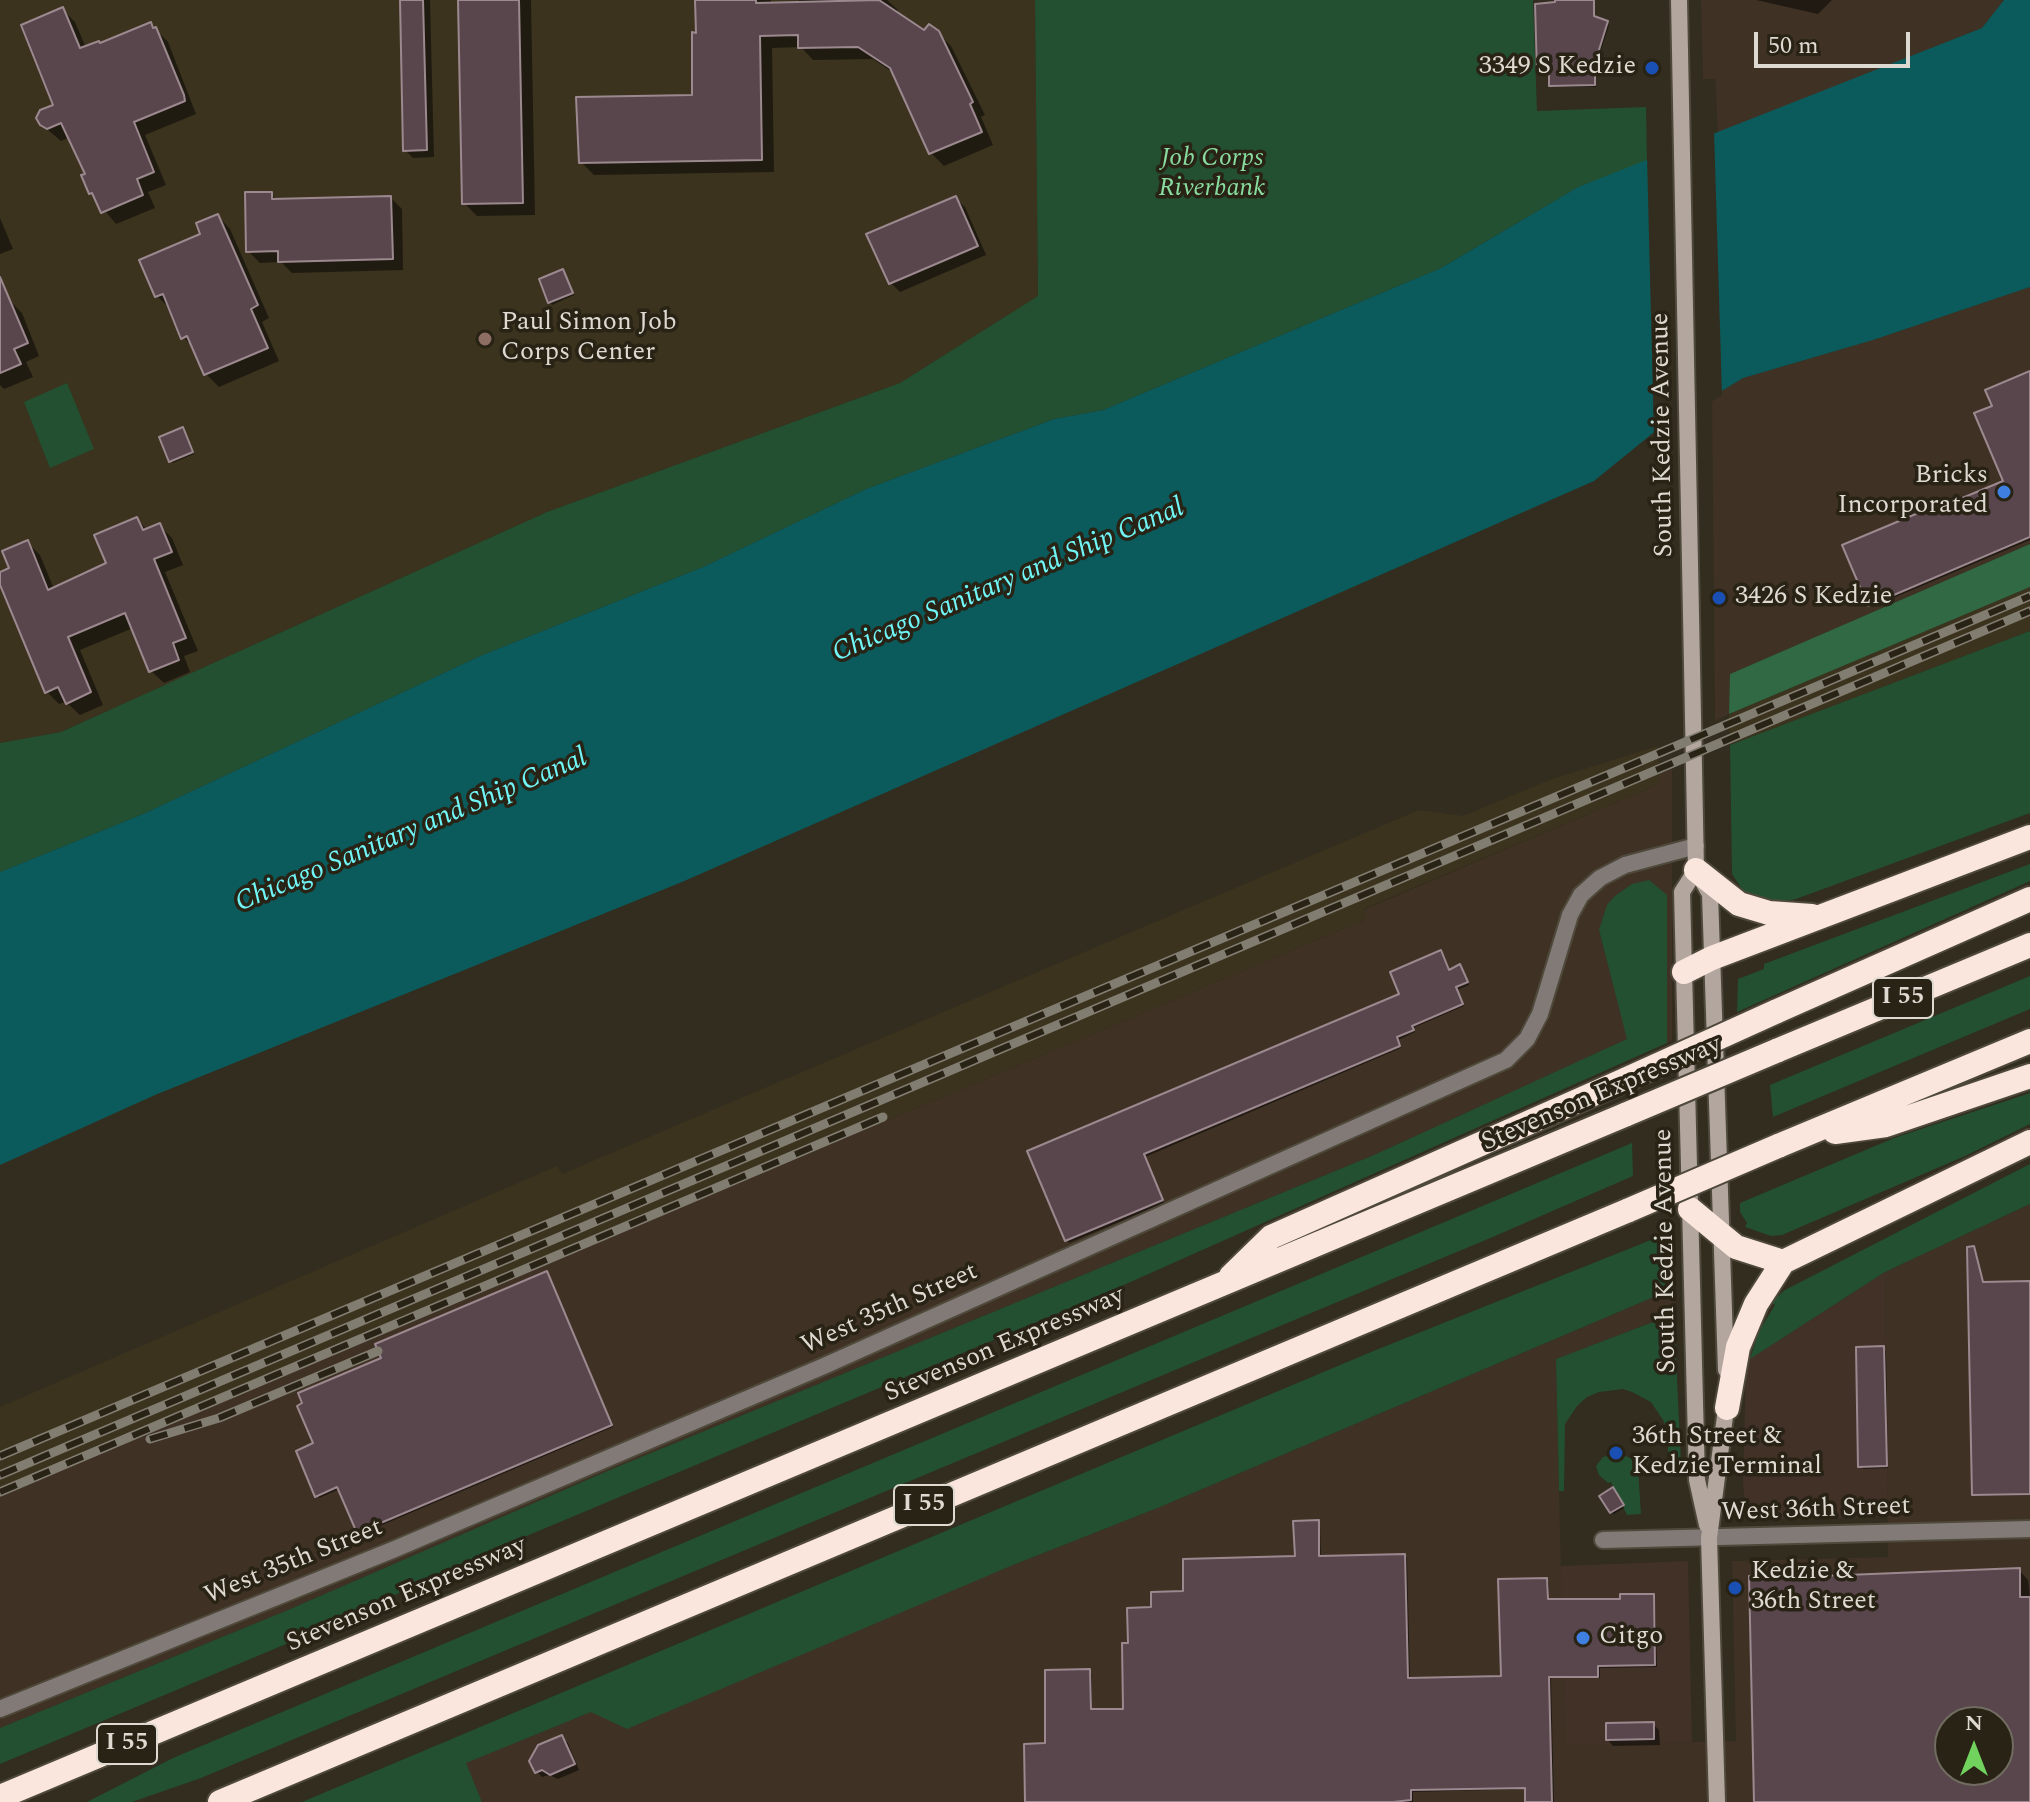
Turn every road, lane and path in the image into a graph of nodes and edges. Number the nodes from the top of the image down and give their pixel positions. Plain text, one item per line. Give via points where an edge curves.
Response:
1 (1679, 0) edge
2 (2030, 837) edge
3 (1696, 858) junction
4 (2030, 899) edge
5 (1818, 917) junction
6 (2030, 945) edge
7 (1712, 958) junction
8 (1684, 972) junction
9 (2030, 1041) edge
10 (2030, 1076) edge
11 (1801, 1137) junction
12 (2030, 1142) edge
13 (1690, 1209) junction
14 (1721, 1237) junction
15 (1783, 1262) junction
16 (1221, 1286) junction
17 (1727, 1408) junction
18 (2030, 1529) edge
19 (1709, 1538) junction
20 (1603, 1540) dead end
21 (0, 1709) edge
22 (0, 1797) edge
23 (220, 1802) edge
24 (1717, 1802) edge

1 - 3 main road, South Kedzie Avenue
2 - 5 highway
3 - 5 highway via 1739,904 1769,913
3 - 7 main road, South Kedzie Avenue via 1710,894
3 - 8 main road, South Kedzie Avenue via 1682,892
3 - 21 street, West 35th Street via 1625,865 1581,895 1540,1014 1527,1039 1506,1060 824,1366 395,1549
4 - 16 highway, bridge via 1271,1237
5 - 7 highway
6 - 16 highway, Stevenson Expressway / I 55, bridge
7 - 8 highway
7 - 14 main road, South Kedzie Avenue
8 - 13 main road, South Kedzie Avenue
9 - 11 highway, I 55
10 - 11 highway via 1886,1125
11 - 23 highway, I 55, bridge
12 - 15 highway
13 - 14 highway
13 - 19 main road, South Kedzie Avenue via 1697,1480
14 - 15 highway
14 - 17 main road, South Kedzie Avenue
15 - 17 highway via 1756,1304 1738,1347
16 - 22 highway, Stevenson Expressway / I 55
17 - 19 main road, South Kedzie Avenue
18 - 19 street, West 36th Street
19 - 20 street, West 36th Street
19 - 24 main road, South Kedzie Avenue

